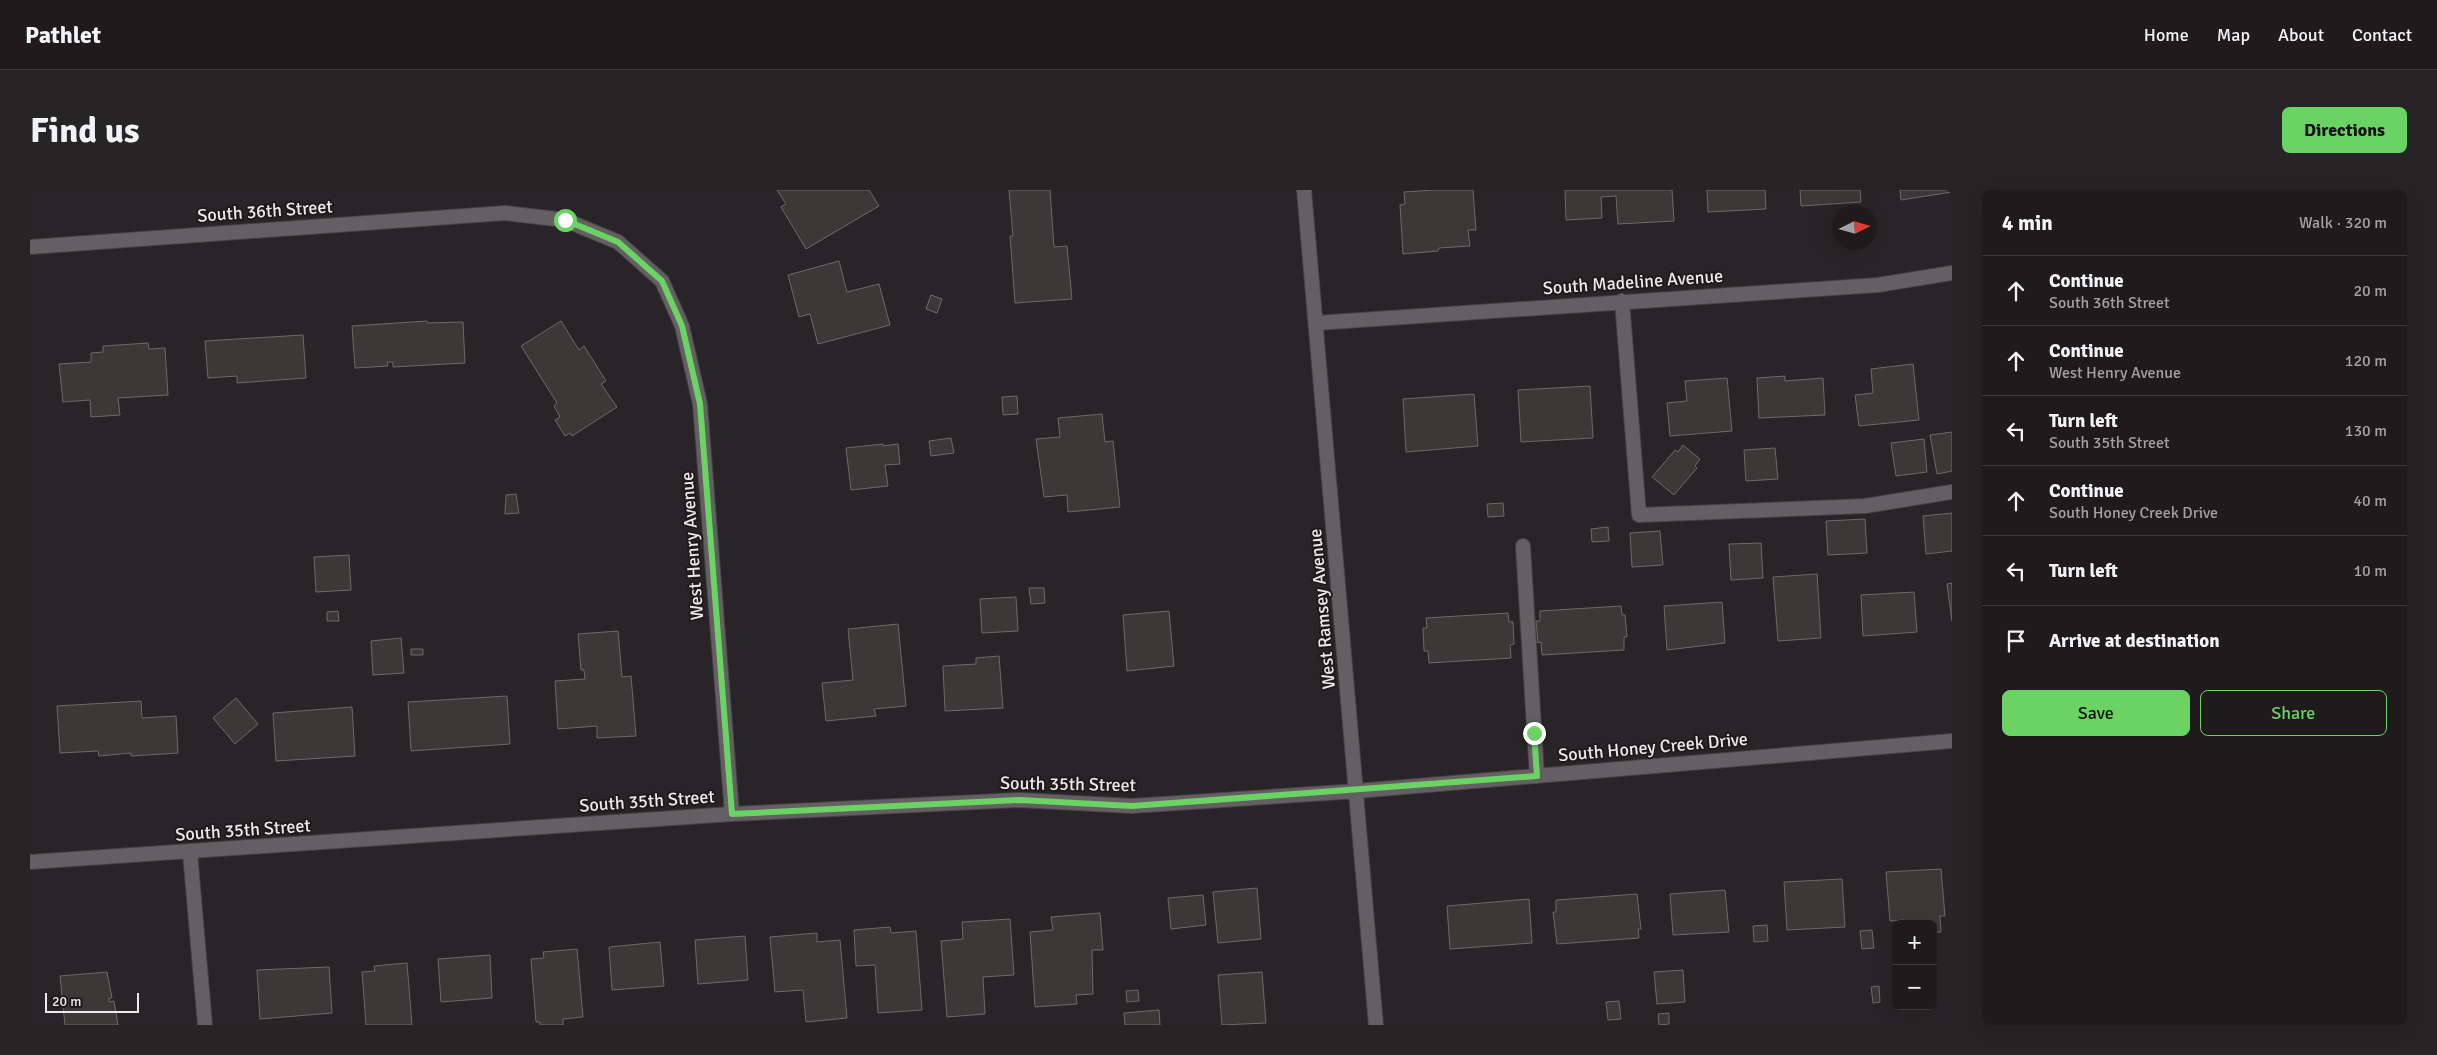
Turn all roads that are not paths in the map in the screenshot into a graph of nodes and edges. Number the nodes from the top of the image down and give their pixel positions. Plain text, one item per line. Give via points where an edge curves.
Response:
1 (1304, 190) edge
2 (30, 247) edge
3 (1952, 273) edge
4 (662, 281) joint
5 (1622, 301) junction
6 (1316, 323) junction
7 (1952, 492) edge
8 (1523, 546) dead end
9 (1952, 741) edge
10 (1537, 776) junction
11 (1357, 791) junction
12 (732, 814) junction
13 (190, 853) junction
14 (30, 862) edge
15 (205, 1025) edge
16 (1376, 1025) edge

1 - 6 street, West Ramsey Avenue
2 - 4 street, South 36th Street via 505,213 565,220 618,242
3 - 5 street, South Madeline Avenue via 1878,285
4 - 12 street, West Henry Avenue via 682,326 700,404
5 - 6 street, South Madeline Avenue
5 - 7 street via 1639,515 1865,506
6 - 11 street, West Ramsey Avenue
8 - 10 street
9 - 10 street, South Honey Creek Drive
10 - 11 street, South Honey Creek Drive
11 - 12 street, South 35th Street via 1132,806 1020,800
11 - 16 street, West Ramsey Avenue
12 - 13 street, South 35th Street
13 - 14 street, South 35th Street
13 - 15 street

